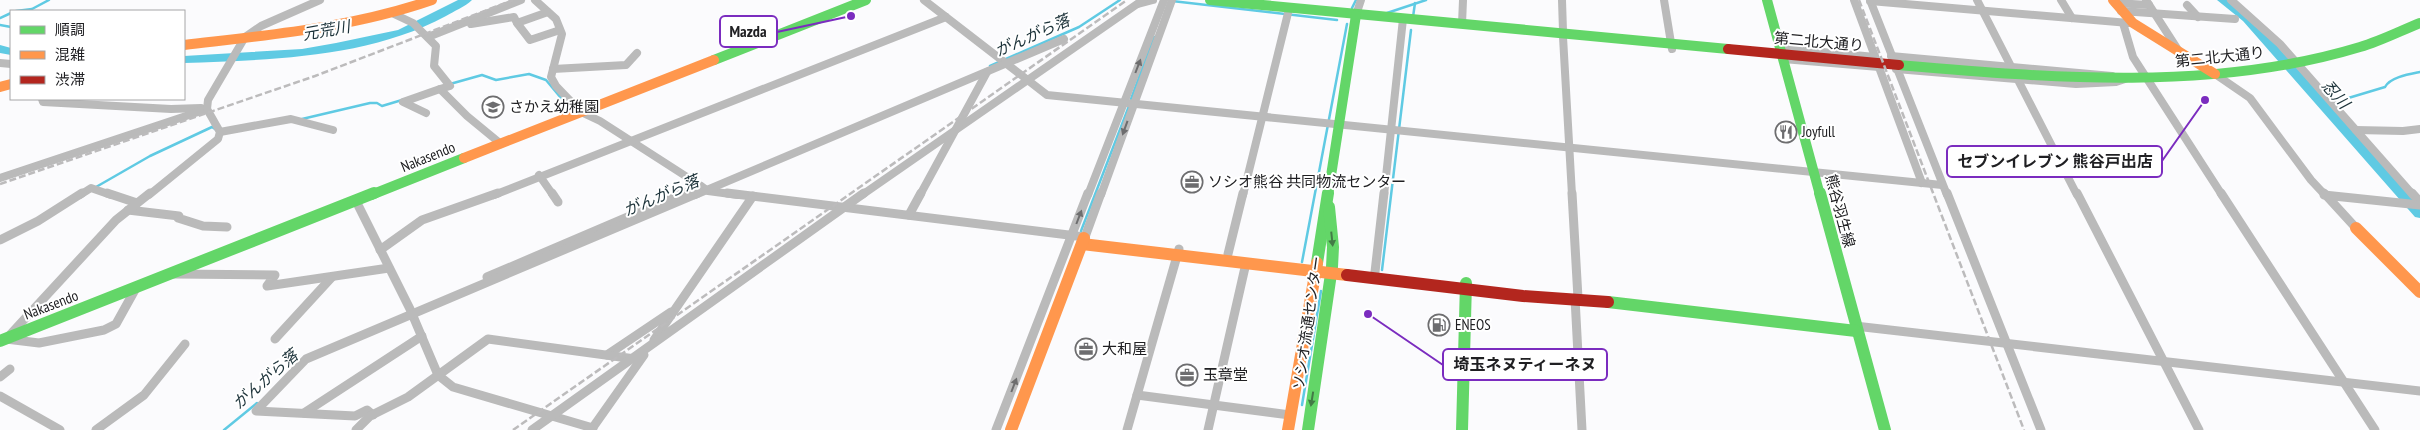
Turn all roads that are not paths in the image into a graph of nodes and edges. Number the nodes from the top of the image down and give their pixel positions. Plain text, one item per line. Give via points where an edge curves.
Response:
1 (320, 0) edge
2 (432, 0) edge
3 (521, 0) edge
4 (535, 0) edge
5 (866, 0) edge
6 (924, 0) edge
7 (1154, 0) edge
8 (1164, 0) edge
9 (1172, 0) edge
10 (1210, 0) edge
11 (1361, 0) edge
12 (1463, 0) edge
13 (1562, 0) edge
14 (1664, 0) edge
15 (1767, 0) edge
16 (1854, 0) edge
17 (1870, 0) edge
18 (1978, 0) edge
19 (2060, 0) edge
20 (2232, 0) edge
21 (1140, 2) edge
22 (2148, 3) edge
23 (1268, 4) edge
24 (2116, 5) edge
25 (2187, 5) dead end
26 (1289, 9) junction
27 (1983, 11) junction
28 (548, 12) junction
29 (394, 14) junction
30 (2154, 14) junction
31 (1356, 15) junction
32 (946, 17) junction
33 (2198, 17) junction
34 (2072, 18) junction
35 (1403, 19) junction
36 (2235, 19) dead end
37 (517, 23) junction
38 (2128, 23) junction
39 (2420, 23) edge
40 (459, 25) junction
41 (1467, 25) junction
42 (1513, 29) junction
43 (560, 30) junction
44 (1563, 34) junction
45 (245, 37) junction
46 (428, 37) junction
47 (1064, 38) dead end
48 (2159, 40) junction
49 (2174, 42) junction
50 (1672, 44) junction
51 (185, 46) edge
52 (637, 53) dead end
53 (1781, 54) junction
54 (2180, 54) junction
55 (1891, 56) junction
56 (1875, 57) junction
57 (1006, 63) junction
58 (2297, 63) junction
59 (1879, 68) junction
60 (2012, 68) junction
61 (1896, 69) junction
62 (553, 70) junction
63 (987, 72) junction
64 (2215, 74) junction
65 (2146, 78) junction
66 (2125, 79) junction
67 (2018, 80) junction
68 (1028, 81) junction
69 (440, 89) junction
70 (42, 100) edge
71 (1124, 102) junction
72 (1134, 103) junction
73 (207, 108) junction
74 (581, 112) junction
75 (426, 114) dead end
76 (1262, 117) junction
77 (1331, 123) junction
78 (956, 128) junction
79 (1393, 129) junction
80 (2420, 129) edge
81 (333, 130) dead end
82 (2356, 130) junction
83 (220, 132) junction
84 (628, 140) junction
85 (501, 144) junction
86 (1569, 147) junction
87 (1814, 172) junction
88 (539, 175) junction
89 (0, 178) edge
90 (1922, 182) junction
91 (1942, 184) junction
92 (704, 189) junction
93 (1327, 190) junction
94 (753, 196) junction
95 (2324, 196) junction
96 (356, 201) junction
97 (558, 202) dead end
98 (137, 203) junction
99 (2419, 204) edge
100 (846, 208) junction
101 (128, 210) junction
102 (909, 215) junction
103 (227, 227) dead end
104 (2356, 228) joint
105 (1072, 234) junction
106 (0, 240) edge
107 (1083, 240) junction
108 (380, 250) junction
109 (1178, 252) junction
110 (1228, 254) junction
111 (1246, 263) junction
112 (389, 268) junction
113 (1316, 268) junction
114 (1332, 270) junction
115 (1375, 272) junction
116 (171, 274) junction
117 (332, 276) junction
118 (1466, 285) junction
119 (136, 288) junction
120 (2420, 292) edge
121 (1577, 298) junction
122 (676, 308) junction
123 (412, 312) junction
124 (1855, 328) junction
125 (422, 336) junction
126 (275, 339) dead end
127 (3, 340) edge
128 (2006, 343) junction
129 (185, 344) dead end
130 (650, 346) junction
131 (606, 355) junction
132 (636, 359) junction
133 (2164, 361) junction
134 (10, 369) dead end
135 (438, 375) junction
136 (0, 377) edge
137 (2343, 382) junction
138 (2420, 390) edge
139 (1137, 395) junction
140 (0, 396) edge
141 (1213, 405) junction
142 (304, 413) junction
143 (373, 415) junction
144 (1290, 415) junction
145 (551, 417) junction
146 (592, 429) edge
147 (60, 430) edge
148 (96, 430) edge
149 (356, 430) edge
150 (532, 430) edge
151 (996, 430) edge
152 (1012, 430) edge
153 (1127, 430) edge
154 (1208, 430) edge
155 (1288, 430) edge
156 (1308, 430) edge
157 (1462, 430) edge
158 (1582, 430) edge
159 (1885, 430) edge
160 (2041, 430) edge
161 (2199, 430) edge
162 (2375, 430) edge

1 - 45 street via 261,26
2 - 29 main road
3 - 40 street
4 - 28 street
5 - 74 main road, Nakasendo
6 - 32 street
7 - 21 street
71 -> 8 street
9 - 72 street
10 - 23 main road, 第二北大通り
11 - 31 street
12 - 41 street
13 - 44 street
14 - 50 street
15 - 53 main road, 熊谷羽生線
16 - 56 street
17 - 27 street
17 - 55 street
18 - 27 street
19 - 34 street
20 - 58 street
21 - 68 street
22 - 24 street
22 - 30 street
23 - 26 main road, 第二北大通り
24 - 30 street
24 - 38 main road
25 - 33 street
26 - 31 main road, 第二北大通り
26 - 76 street
27 - 34 street
27 - 60 street
28 - 37 street
28 - 43 street via 556,19
29 - 45 main road via 348,24
29 - 46 street via 413,23
30 - 33 street
30 - 49 street
31 - 35 main road, 第二北大通り
31 - 77 main road
32 - 57 street
32 - 84 street
33 - 36 street
34 - 38 street
35 - 41 main road, 第二北大通り
35 - 79 street
37 - 40 street via 514,17
37 - 43 street via 530,40
38 - 48 main road
38 - 65 street via 2133,56
39 - 58 main road, 第二北大通り via 2359,48
40 - 46 street
41 - 42 main road, 第二北大通り
41 - 44 main road
42 - 44 main road
42 - 66 main road, 第二北大通り via 1985,72
43 - 62 street via 562,34
44 - 50 main road
44 - 86 street
45 - 51 main road
45 - 73 street via 215,86
46 - 69 street via 436,46 434,66 450,86
47 - 57 street
48 - 49 street
48 - 54 main road
49 - 54 street
50 - 53 main road
52 - 62 street via 626,65
53 - 56 street
53 - 59 street
53 - 87 main road, 熊谷羽生線
54 - 64 main road
55 - 60 street
55 - 61 street
56 - 59 street
57 - 63 street
57 - 68 street
58 - 64 main road, 第二北大通り
58 - 82 street
59 - 90 street
60 - 66 street via 2083,72
60 - 67 street
61 - 67 street
61 - 91 street
62 - 74 street via 551,77 556,86
63 - 78 street
63 - 92 street
64 - 65 main road, 第二北大通り
64 - 95 street via 2250,98
65 - 66 main road, 第二北大通り
65 - 137 street
66 - 67 street via 2076,84
67 - 133 street
68 - 71 street via 1047,95
68 - 78 street
69 - 75 street via 403,102
69 - 85 street
70 - 73 street via 171,109
71 - 72 street
105 -> 71 street
72 - 76 street
72 -> 107 street
73 - 83 street
73 - 89 street
74 - 84 street via 600,120
74 - 85 main road, Nakasendo
76 - 77 street
76 - 110 street
77 - 79 street
77 - 93 main road
78 - 100 street
78 - 102 street
79 - 86 street
79 - 115 street
80 - 82 street
81 - 83 street via 291,120
82 - 99 street
83 - 98 street via 208,149
84 - 88 street
84 - 92 street
85 - 96 main road, Nakasendo
86 - 87 street
86 - 121 street
87 - 90 street
87 - 124 main road, 熊谷羽生線
88 - 97 street
88 - 108 street via 422,220
90 - 91 street
91 - 128 street
92 - 94 street
92 - 123 street
93 - 113 main road
93 -> 114 main road, ソシオ流通センター
94 - 100 street
94 - 122 street
95 - 99 street
95 - 104 street
96 - 108 street
96 - 116 main road, Nakasendo
98 - 101 street
98 - 106 street via 91,188
100 - 102 street
100 - 130 street
101 - 103 street via 179,216 203,226
101 - 127 street
102 - 105 street
104 - 120 main road
105 - 107 street
151 -> 105 street
107 - 109 main road
107 - 152 main road
108 - 112 street
109 - 110 main road
109 - 111 main road
109 - 139 street
110 - 113 main road
111 - 113 main road
111 - 141 street
112 - 117 street
112 - 123 street
113 - 114 main road
113 - 144 main road
114 - 115 main road
114 - 118 main road
114 -> 156 main road, ソシオ流通センター
115 - 118 main road
116 - 117 street via 275,275 267,286
116 - 119 main road, Nakasendo
117 - 126 street
118 - 121 main road via 1523,296
118 - 157 main road
119 - 127 main road, Nakasendo
119 - 127 street via 116,324 104,330 38,343
121 - 124 main road
121 - 158 street
122 - 130 street
122 - 131 street
123 - 125 street
123 - 142 street via 306,360 256,411
124 - 128 street
124 - 159 main road, 熊谷羽生線
125 - 135 street
125 - 142 street
128 - 133 street
128 - 160 street
129 - 148 street via 144,395
130 - 132 street
131 - 132 street
131 - 135 street via 488,339
132 - 145 street
132 - 146 street
133 - 137 street
133 - 161 street
134 - 136 street
135 - 143 street via 408,397
135 - 145 street via 453,387
137 - 138 street
137 - 162 street
139 - 141 street
139 - 153 street
140 - 147 street
141 - 144 street
141 - 154 street
142 - 143 street via 355,416 367,410
143 - 149 street
144 - 155 main road
145 - 146 street
145 - 150 street

